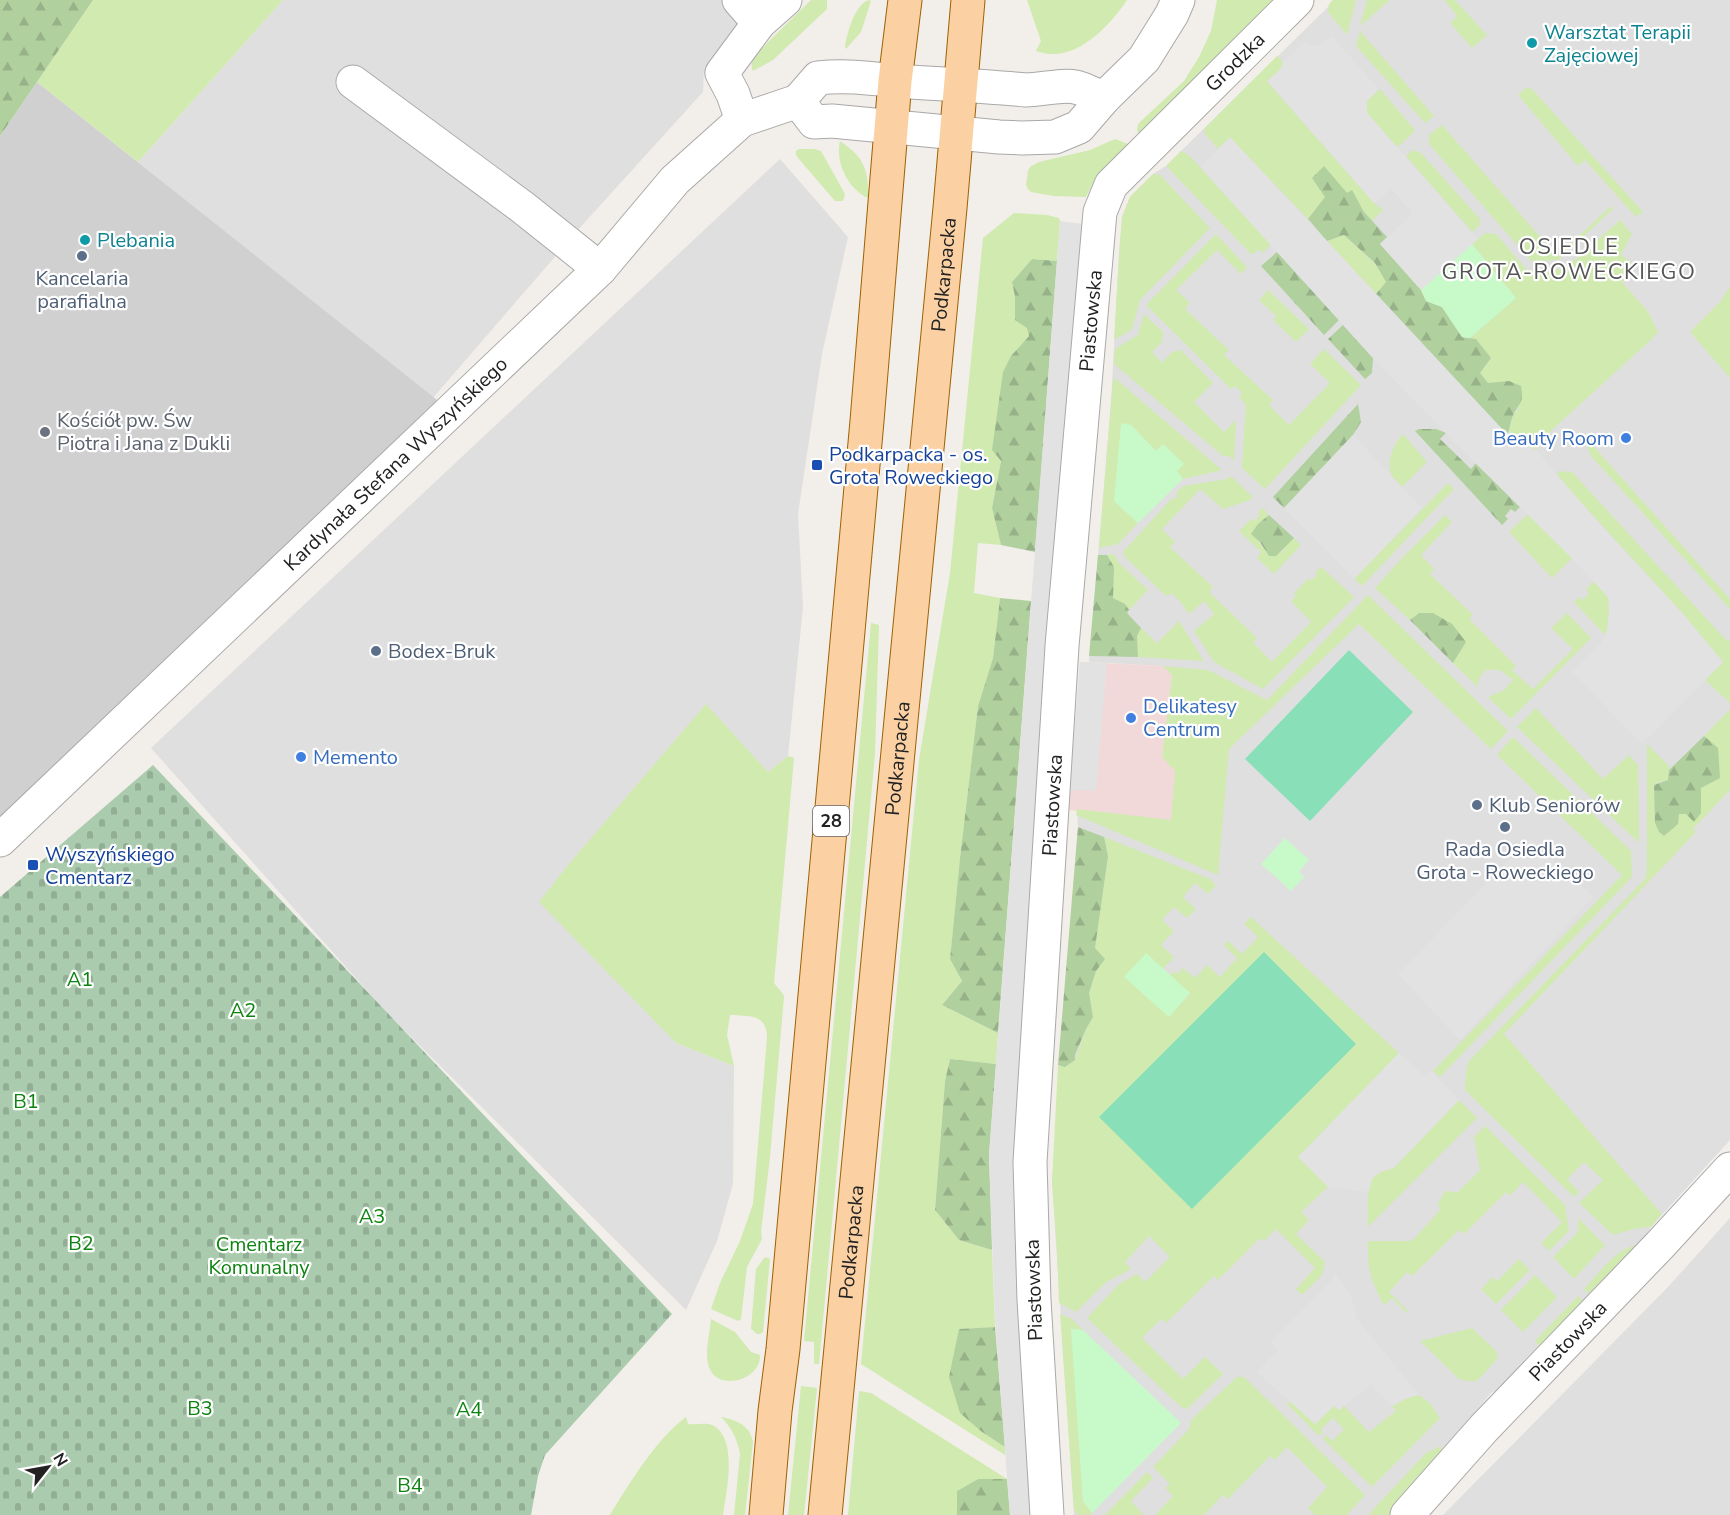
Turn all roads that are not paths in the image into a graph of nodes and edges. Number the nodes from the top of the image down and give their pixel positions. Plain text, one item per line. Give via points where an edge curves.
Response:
1 (785, 0) edge
2 (905, 0) edge
3 (968, 0) edge
4 (1178, 0) edge
5 (1297, 0) edge
6 (749, 11) edge
7 (895, 81) junction
8 (353, 82) dead end
9 (961, 85) junction
10 (1104, 98) junction
11 (798, 102) junction
12 (742, 120) junction
13 (1173, 123) joint
14 (891, 126) junction
15 (956, 133) junction
16 (600, 269) junction
17 (0, 840) edge
18 (1730, 1169) edge
19 (766, 1515) edge
20 (825, 1515) edge
21 (1047, 1515) edge
22 (1407, 1515) edge

1 - 6 street
2 - 7 main road, 28
3 - 9 main road, Podkarpacka
4 - 10 street via 1144,59
5 - 13 street, Grodzka
6 - 12 street via 722,73
7 - 9 street
7 - 11 street via 856,76 818,78
7 - 14 main road, 28
8 - 16 street
9 - 10 street via 1026,90 1074,87
9 - 15 main road, Podkarpacka
10 - 15 street via 1080,127 1055,137
11 - 12 street, Kardynała Stefana Wyszyńskiego
11 - 14 street via 814,122
12 - 16 street, Kardynała Stefana Wyszyńskiego via 675,180
13 - 21 street, Piastowska via 1111,185 1100,212 1062,646 1030,1162
14 - 15 street
14 - 19 main road, 28
15 - 20 main road, Podkarpacka
16 - 17 street, Kardynała Stefana Wyszyńskiego
18 - 22 street, Piastowska via 1484,1428

